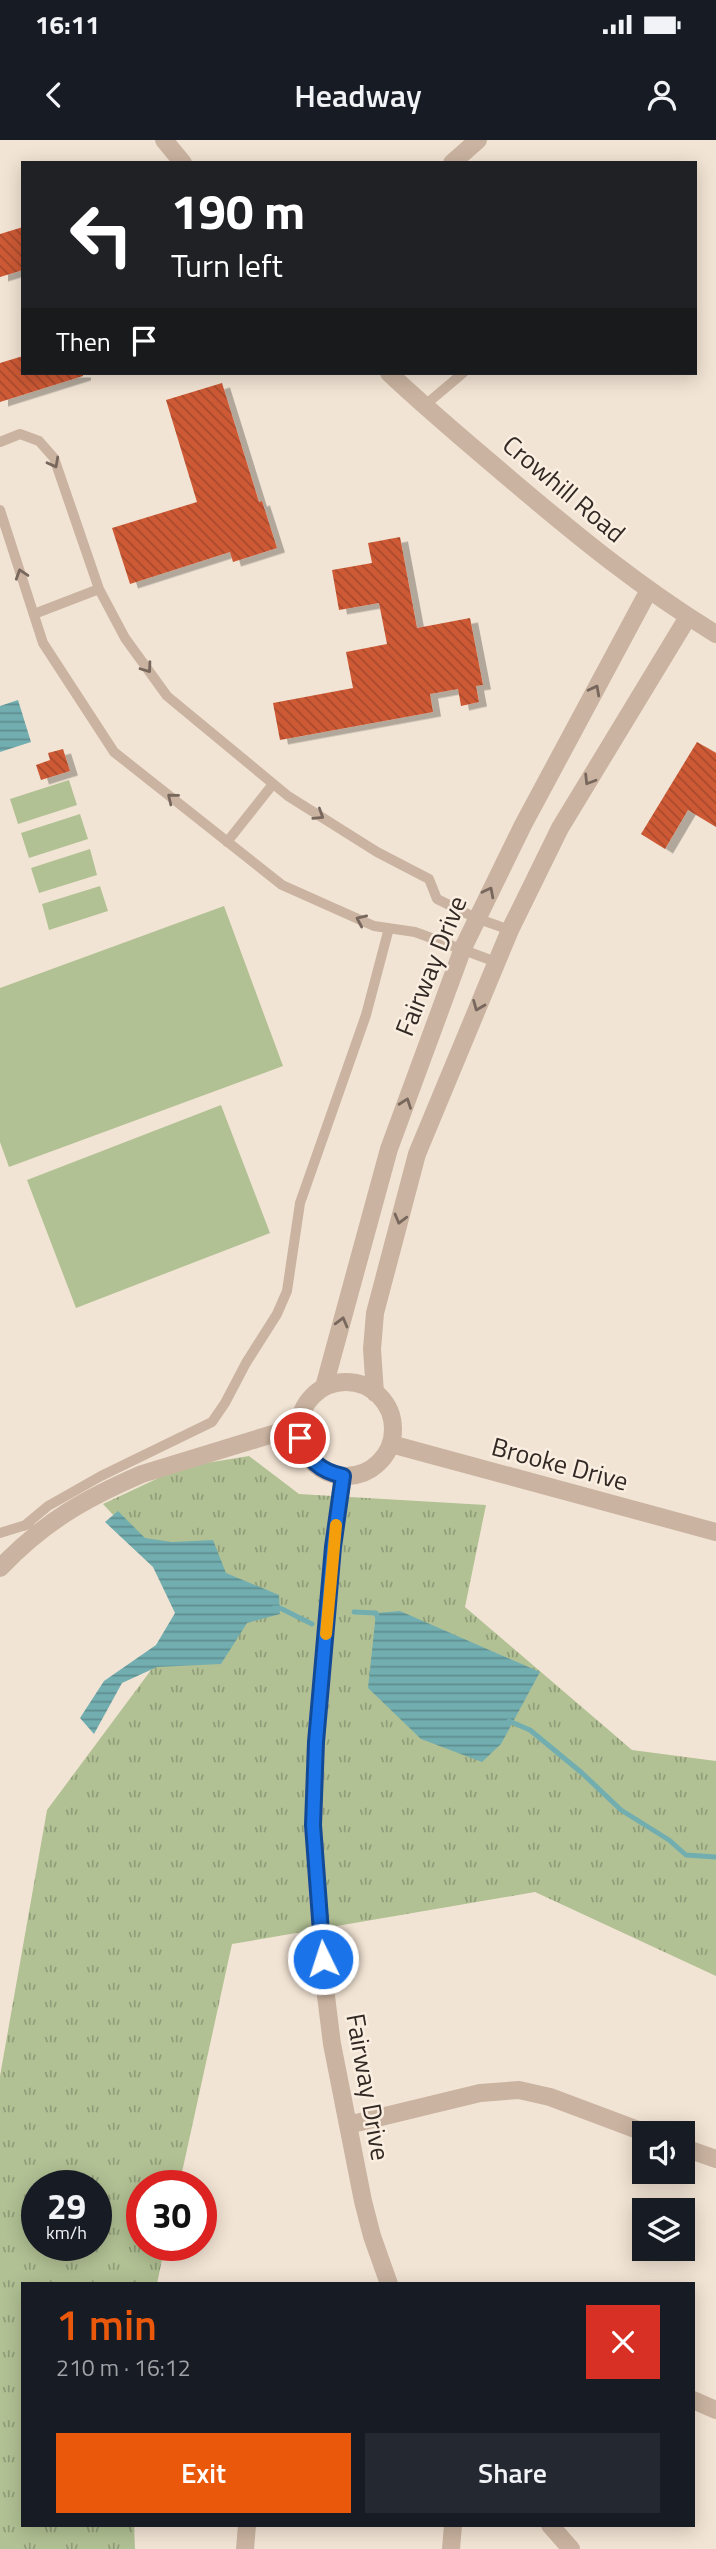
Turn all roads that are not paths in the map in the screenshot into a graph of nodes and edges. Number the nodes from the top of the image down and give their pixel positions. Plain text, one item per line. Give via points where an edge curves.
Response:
1 (164, 140) edge
2 (478, 140) edge
3 (181, 161) edge
4 (454, 161) edge
5 (391, 375) edge
6 (461, 375) edge
7 (424, 406) junction
8 (0, 442) edge
9 (0, 510) edge
10 (99, 589) junction
11 (649, 590) junction
12 (34, 614) junction
13 (688, 617) junction
14 (716, 634) edge
15 (273, 784) junction
16 (227, 842) junction
17 (476, 918) junction
18 (389, 928) junction
19 (510, 930) junction
20 (463, 948) junction
21 (496, 962) junction
22 (324, 1387) junction
23 (375, 1393) junction
24 (299, 1426) junction
25 (391, 1444) junction
26 (343, 1476) junction
27 (62, 1515) junction
28 (24, 1526) junction
29 (716, 1532) edge
30 (0, 1533) edge
31 (0, 1568) edge
32 (348, 2125) junction
33 (632, 2128) edge
34 (695, 2152) edge
35 (716, 2160) edge
36 (385, 2282) edge
37 (695, 2401) edge
38 (716, 2410) edge
39 (247, 2527) edge
40 (453, 2527) edge
41 (552, 2527) edge
42 (245, 2549) edge
43 (451, 2549) edge
44 (571, 2549) edge

1 - 3 street
2 - 4 street
5 - 7 street, Crowhill Road
6 - 7 lane
7 - 11 street, Crowhill Road via 587,545
8 -> 10 lane via 20,434 39,441 54,458
12 -> 9 lane
10 - 12 lane
10 -> 15 lane via 125,638 167,696
11 - 13 street, Crowhill Road
17 -> 11 street, Fairway Drive
16 -> 12 lane via 114,752 43,643
13 - 14 street, Crowhill Road
13 -> 19 street via 559,828
15 - 16 lane
15 -> 17 lane via 429,880 437,900
18 -> 16 lane via 373,926 282,886
17 - 19 lane
17 - 20 street, Fairway Drive
18 - 20 lane
18 - 28 lane via 366,1015 300,1203 287,1291 225,1403 212,1422 101,1476 48,1506
19 - 21 street
20 - 21 lane
22 -> 20 street, Fairway Drive via 389,1149
21 -> 23 street via 417,1154 374,1312
22 - 23 street via 351,1382
22 - 24 street via 307,1404
23 - 25 street via 390,1415
24 - 26 street via 311,1460 331,1474
24 - 27 street via 142,1474
25 - 26 street via 373,1467
25 - 29 street, Brooke Drive
26 - 32 street, Fairway Drive via 316,1742 313,1825 324,1980
27 - 28 lane
27 - 31 street via 27,1540
28 - 30 lane
32 - 33 street via 480,2093 519,2090
32 - 36 street, Fairway Drive
34 - 35 street
37 - 38 street
39 - 42 street
40 - 43 street
41 - 44 street

